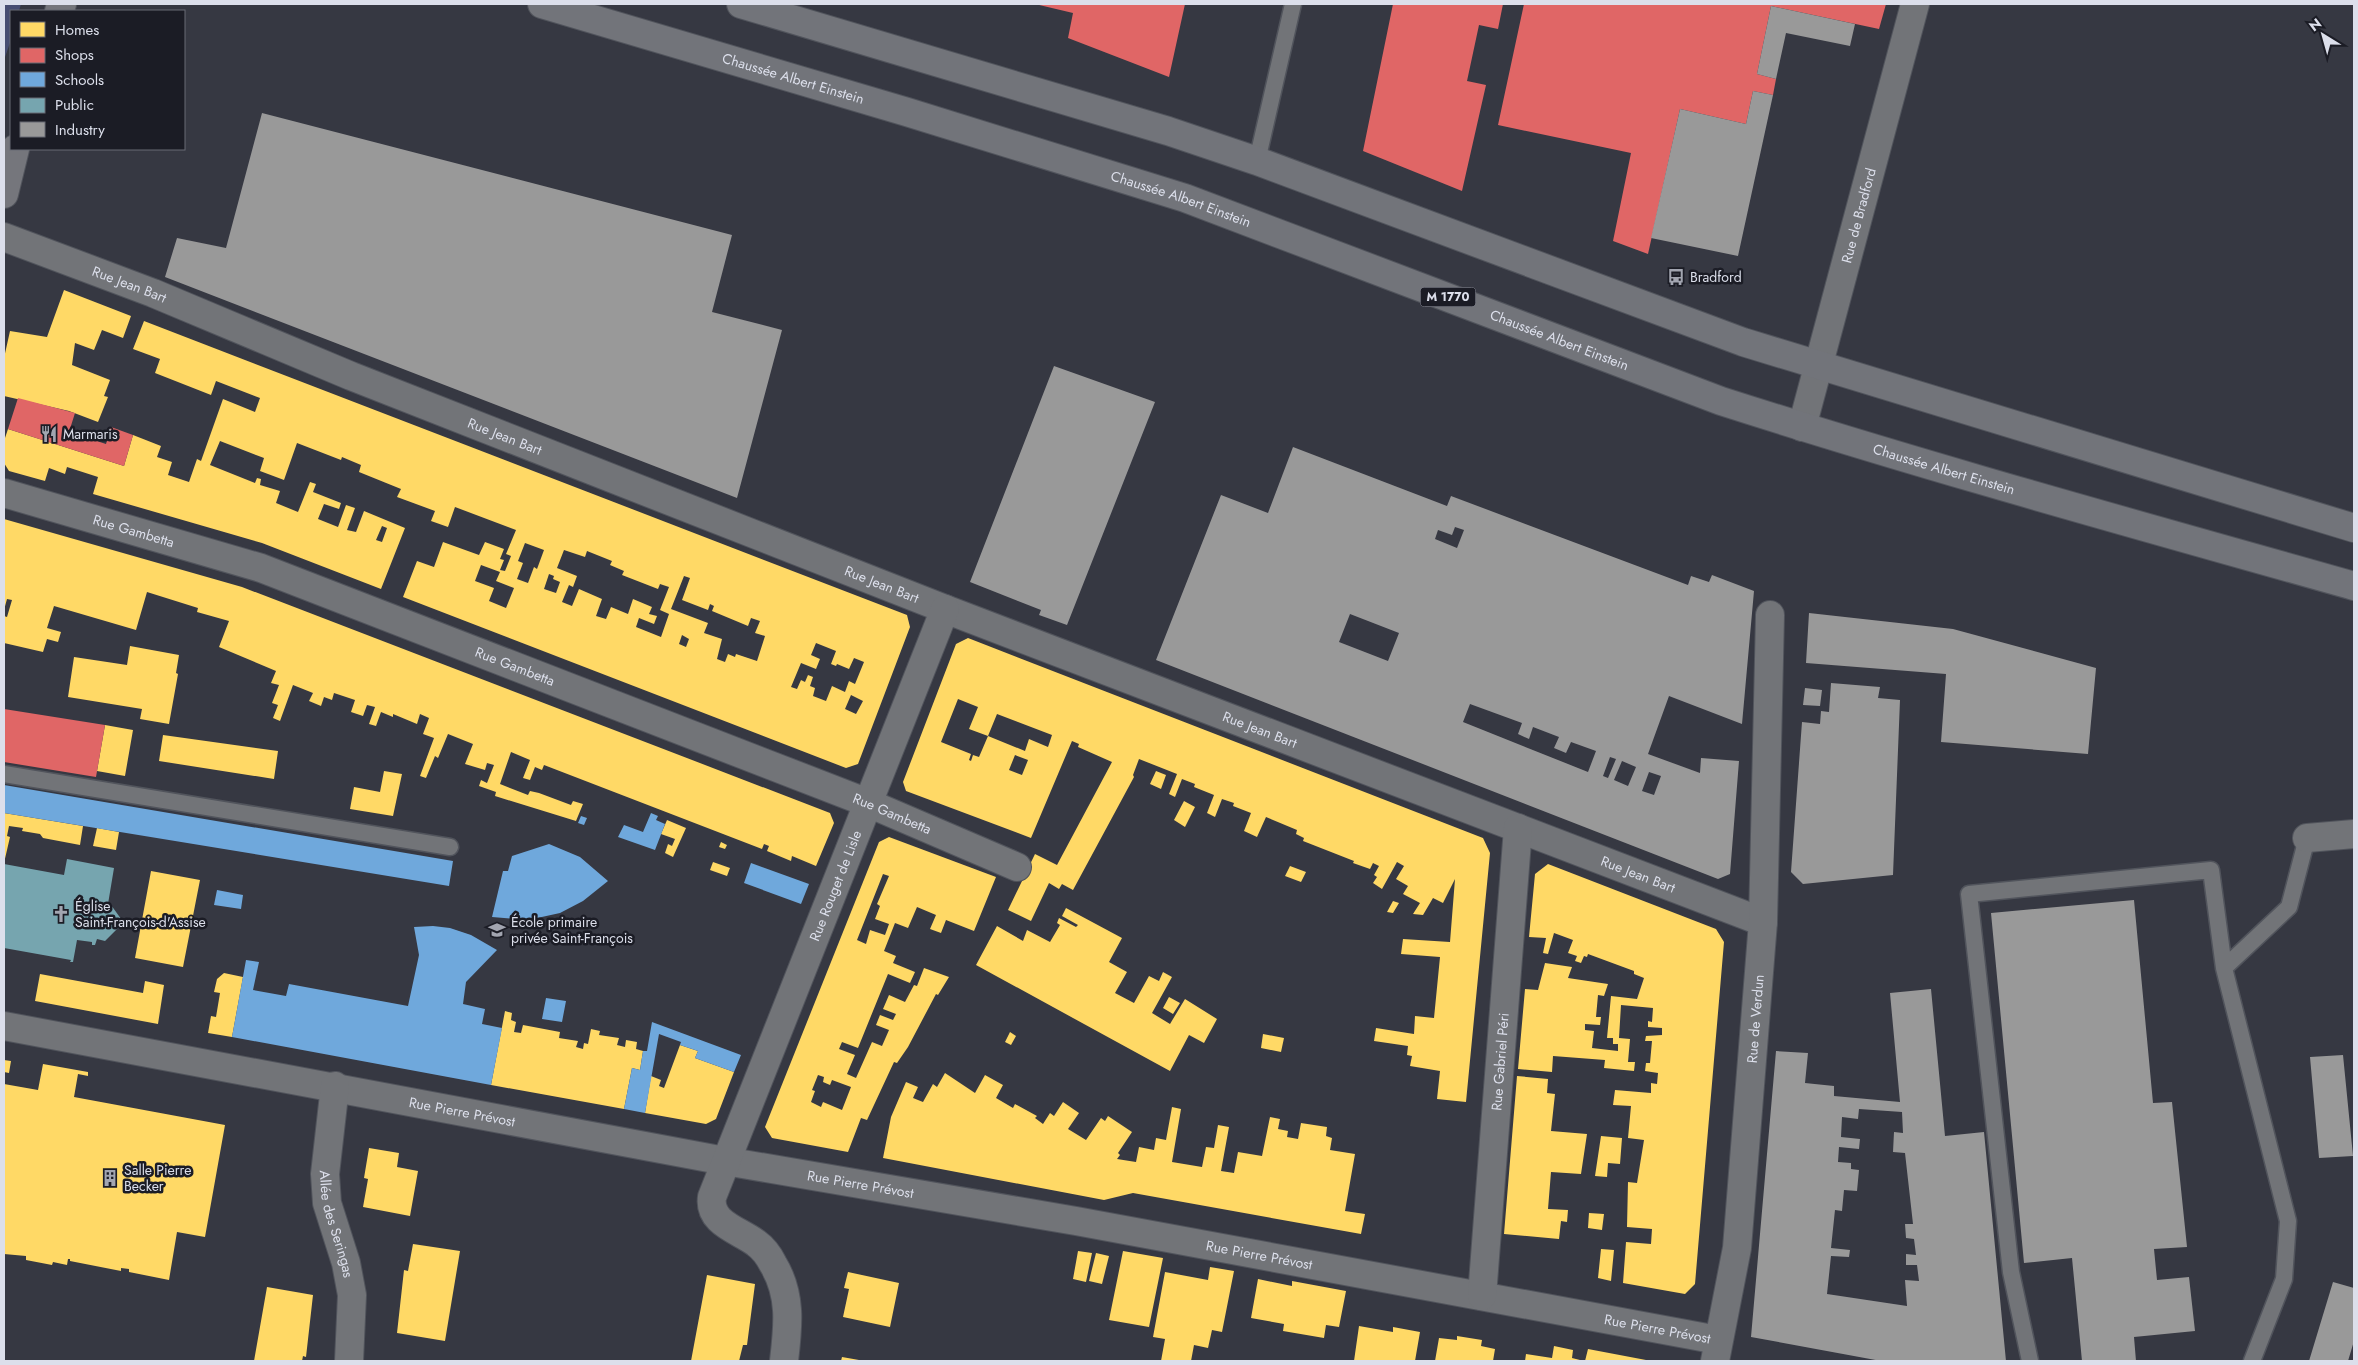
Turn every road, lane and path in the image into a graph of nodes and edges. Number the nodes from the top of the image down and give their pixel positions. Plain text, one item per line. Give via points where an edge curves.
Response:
1 (542, 4) edge
2 (741, 4) edge
3 (1293, 4) edge
4 (1915, 4) edge
5 (15, 150) edge
6 (1257, 161) junction
7 (4, 194) edge
8 (4, 237) edge
9 (1818, 365) junction
10 (1802, 427) junction
11 (4, 493) edge
12 (2354, 528) edge
13 (2354, 586) edge
14 (945, 609) junction
15 (1770, 615) dead end
16 (4, 774) edge
17 (868, 803) junction
18 (1518, 828) junction
19 (2354, 834) edge
20 (2307, 838) joint
21 (450, 847) dead end
22 (1017, 867) dead end
23 (1763, 922) junction
24 (2224, 968) junction
25 (4, 1026) edge
26 (335, 1086) junction
27 (725, 1161) junction
28 (1482, 1296) junction
29 (1717, 1350) edge
30 (349, 1361) edge
31 (784, 1361) edge
32 (2030, 1361) edge
33 (2252, 1361) edge

1 - 10 main road, Chaussée Albert Einstein / M 1770 via 1150,187 1721,401
2 - 6 main road via 1168,131
3 - 6 lane
4 - 9 street, Rue de Bradford
5 - 7 main road
6 - 9 main road via 1624,300
8 - 14 street, Rue Jean Bart via 154,293 352,376
9 - 10 street, Rue de Bradford
9 - 12 main road
10 - 13 main road, Chaussée Albert Einstein / M 1770 via 1994,485
11 - 17 street, Rue Gambetta via 261,568
14 - 17 street, Rue Rouget de Lisle
14 - 18 street, Rue Jean Bart
15 - 23 street, Rue de Verdun
16 - 21 lane
17 - 22 street, Rue Gambetta
17 - 27 street, Rue Rouget de Lisle
18 - 23 street, Rue Jean Bart
18 - 28 street, Rue Gabriel Péri
19 - 20 street
20 - 24 lane via 2289,907
23 - 29 street, Rue de Verdun via 1737,1248
24 - 32 lane via 2211,870 1969,894 2011,1272
24 - 33 lane via 2288,1221 2284,1279
25 - 26 street, Rue Pierre Prévost
26 - 27 street, Rue Pierre Prévost
26 - 30 street, Allée des Seringas via 324,1174 327,1203 346,1263 352,1295
27 - 28 street, Rue Pierre Prévost via 1076,1221
27 - 31 street via 710,1205 717,1219 766,1252 780,1277 788,1307
28 - 29 street, Rue Pierre Prévost

